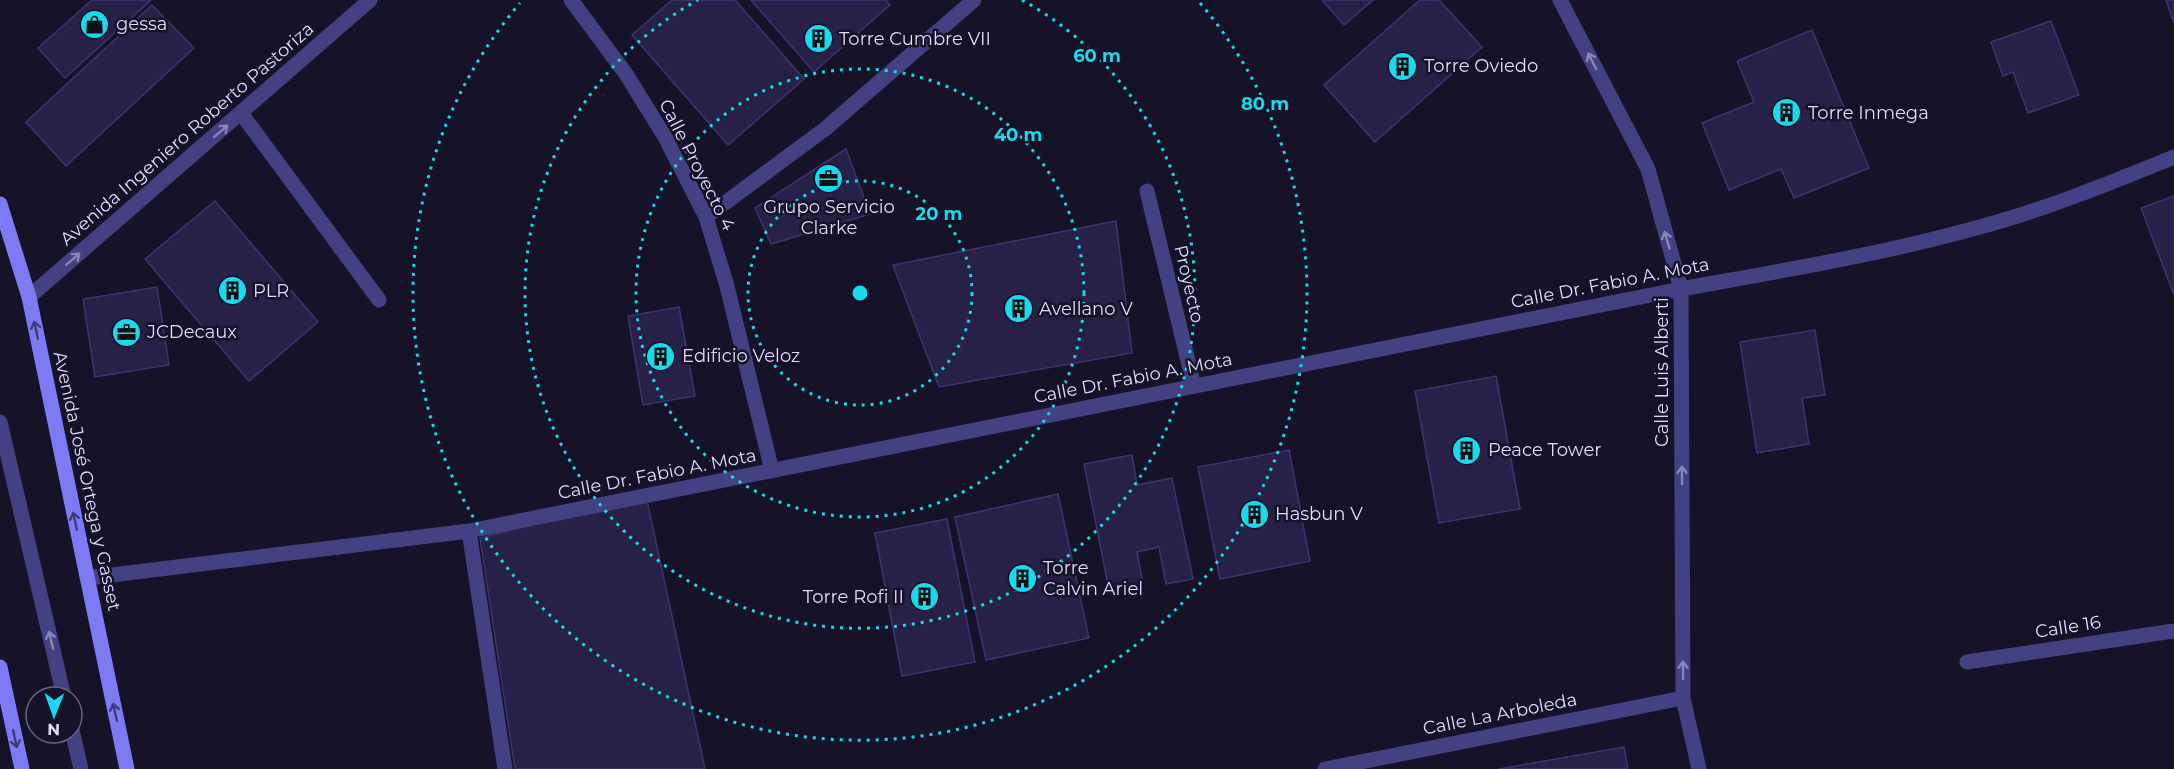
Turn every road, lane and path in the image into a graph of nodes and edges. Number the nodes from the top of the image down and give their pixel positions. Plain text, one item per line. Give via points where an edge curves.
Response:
1 (370, 0) edge
2 (571, 0) edge
3 (974, 0) edge
4 (1560, 0) edge
5 (242, 113) junction
6 (2174, 157) edge
7 (1147, 191) dead end
8 (0, 204) edge
9 (706, 217) junction
10 (1681, 289) junction
11 (29, 297) junction
12 (379, 300) dead end
13 (1194, 386) junction
14 (0, 422) edge
15 (772, 471) junction
16 (468, 531) junction
17 (87, 578) junction
18 (2174, 631) edge
19 (1967, 662) dead end
20 (0, 667) edge
21 (61, 685) edge
22 (1683, 698) junction
23 (75, 745) edge
24 (22, 769) edge
25 (81, 769) edge
26 (127, 769) edge
27 (505, 769) edge
28 (1325, 769) edge
29 (1699, 769) edge

1 - 5 street, Avenida Ingeniero Roberto Pastoriza
2 - 9 street, Calle Proyecto 4 via 626,74 665,137
3 - 9 street via 825,129
10 -> 4 street, Calle Luis Alberti via 1648,169
11 -> 5 street, Avenida Ingeniero Roberto Pastoriza
5 - 12 street
6 - 10 street, Calle Dr. Fabio A. Mota via 1978,228 1846,259
7 - 13 street, Proyecto
8 - 11 main road, Avenida José Ortega y Gasset
9 - 15 street, Calle Proyecto 4
10 - 13 street, Calle Dr. Fabio A. Mota
22 -> 10 street, Calle Luis Alberti
17 -> 11 main road, Avenida José Ortega y Gasset
13 - 15 street, Calle Dr. Fabio A. Mota
21 -> 14 street
15 - 16 street, Calle Dr. Fabio A. Mota
16 - 17 street, Calle Dr. Fabio A. Mota
16 - 27 street
26 -> 17 main road, Avenida José Ortega y Gasset
18 - 19 street, Calle 16
20 -> 24 main road
22 - 28 street, Calle La Arboleda
22 - 29 street, Calle Luis Alberti
23 - 25 street

